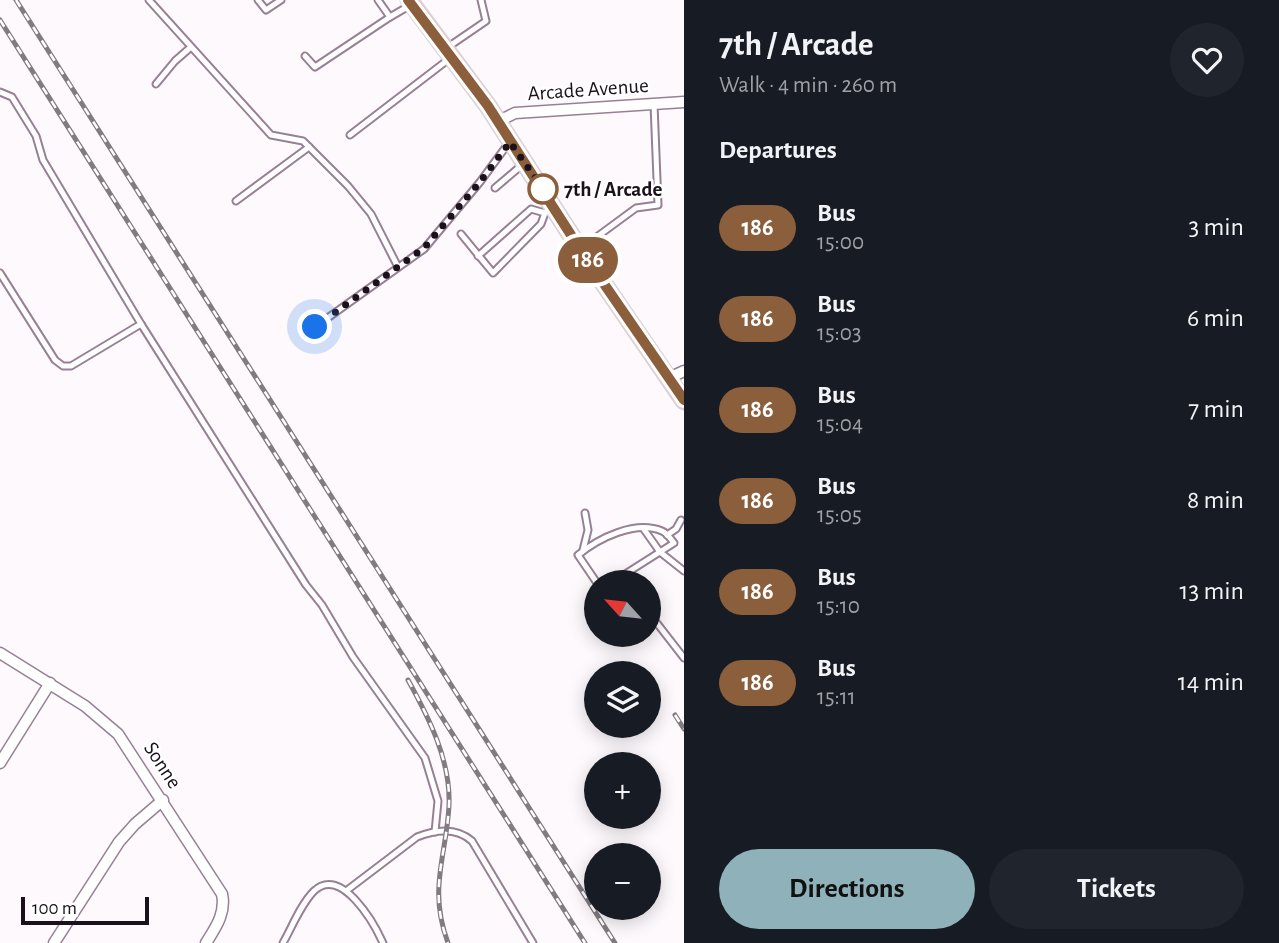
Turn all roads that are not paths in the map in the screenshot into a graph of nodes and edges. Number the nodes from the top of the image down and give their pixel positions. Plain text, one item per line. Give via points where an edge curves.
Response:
1 (149, 0) edge
2 (258, 0) edge
3 (281, 0) edge
4 (378, 0) edge
5 (481, 0) edge
6 (410, 2) edge
7 (390, 17) junction
8 (191, 47) junction
9 (448, 53) junction
10 (306, 56) dead end
11 (156, 84) dead end
12 (0, 92) edge
13 (684, 102) edge
14 (654, 103) junction
15 (497, 122) junction
16 (350, 135) dead end
17 (510, 142) junction
18 (309, 147) junction
19 (524, 163) junction
20 (495, 188) dead end
21 (236, 201) dead end
22 (549, 210) junction
23 (461, 234) dead end
24 (580, 249) junction
25 (478, 256) junction
26 (398, 267) junction
27 (0, 273) edge
28 (141, 324) junction
29 (315, 327) dead end
30 (677, 374) edge
31 (684, 401) edge
32 (585, 513) dead end
33 (681, 520) dead end
34 (643, 528) junction
35 (666, 533) junction
36 (583, 550) junction
37 (660, 552) junction
38 (588, 570) edge
39 (636, 570) edge
40 (684, 571) edge
41 (662, 630) edge
42 (0, 653) edge
43 (684, 658) edge
44 (50, 683) junction
45 (0, 763) edge
46 (163, 800) junction
47 (435, 832) junction
48 (346, 891) junction
49 (54, 943) edge
50 (206, 943) edge
51 (283, 943) edge
52 (383, 943) edge
53 (533, 943) edge

1 - 8 lane
2 - 3 lane via 266,10
4 - 7 lane
5 - 9 lane via 486,20
6 - 7 lane
6 - 9 main road
7 - 10 lane via 315,67
8 - 11 lane
8 - 18 lane via 271,135 303,141
9 - 15 main road
9 - 16 lane
12 - 28 lane via 12,97 30,126 43,160
13 - 14 street, Arcade Avenue
14 - 15 street, Arcade Avenue via 515,113
14 - 24 lane via 658,205 636,208
15 - 17 main road
17 - 19 main road
17 - 26 lane via 424,248
18 - 21 lane
18 - 26 lane via 371,214
19 - 20 lane
19 - 22 main road
22 - 24 main road
22 - 25 lane via 531,209
22 - 25 lane via 492,273
23 - 25 lane
24 - 30 main road
26 - 29 lane
27 - 28 lane via 63,366 71,366
28 - 47 lane via 353,657 425,758 438,800
30 - 31 main road
32 - 36 lane via 588,530
33 - 35 lane via 676,529
34 - 35 lane
34 - 36 lane via 618,533
34 - 37 lane
35 - 37 lane via 674,543
36 - 38 lane via 578,555
37 - 39 lane
37 - 40 lane
41 - 43 lane
42 - 44 street, Sonne
44 - 45 street
44 - 46 street, Sonne via 118,734
46 - 49 street via 119,842
46 - 50 street, Sonne via 222,894 224,910
47 - 48 lane via 417,837
47 - 53 lane via 455,831 472,841
48 - 51 lane via 336,885 316,890
48 - 52 lane

